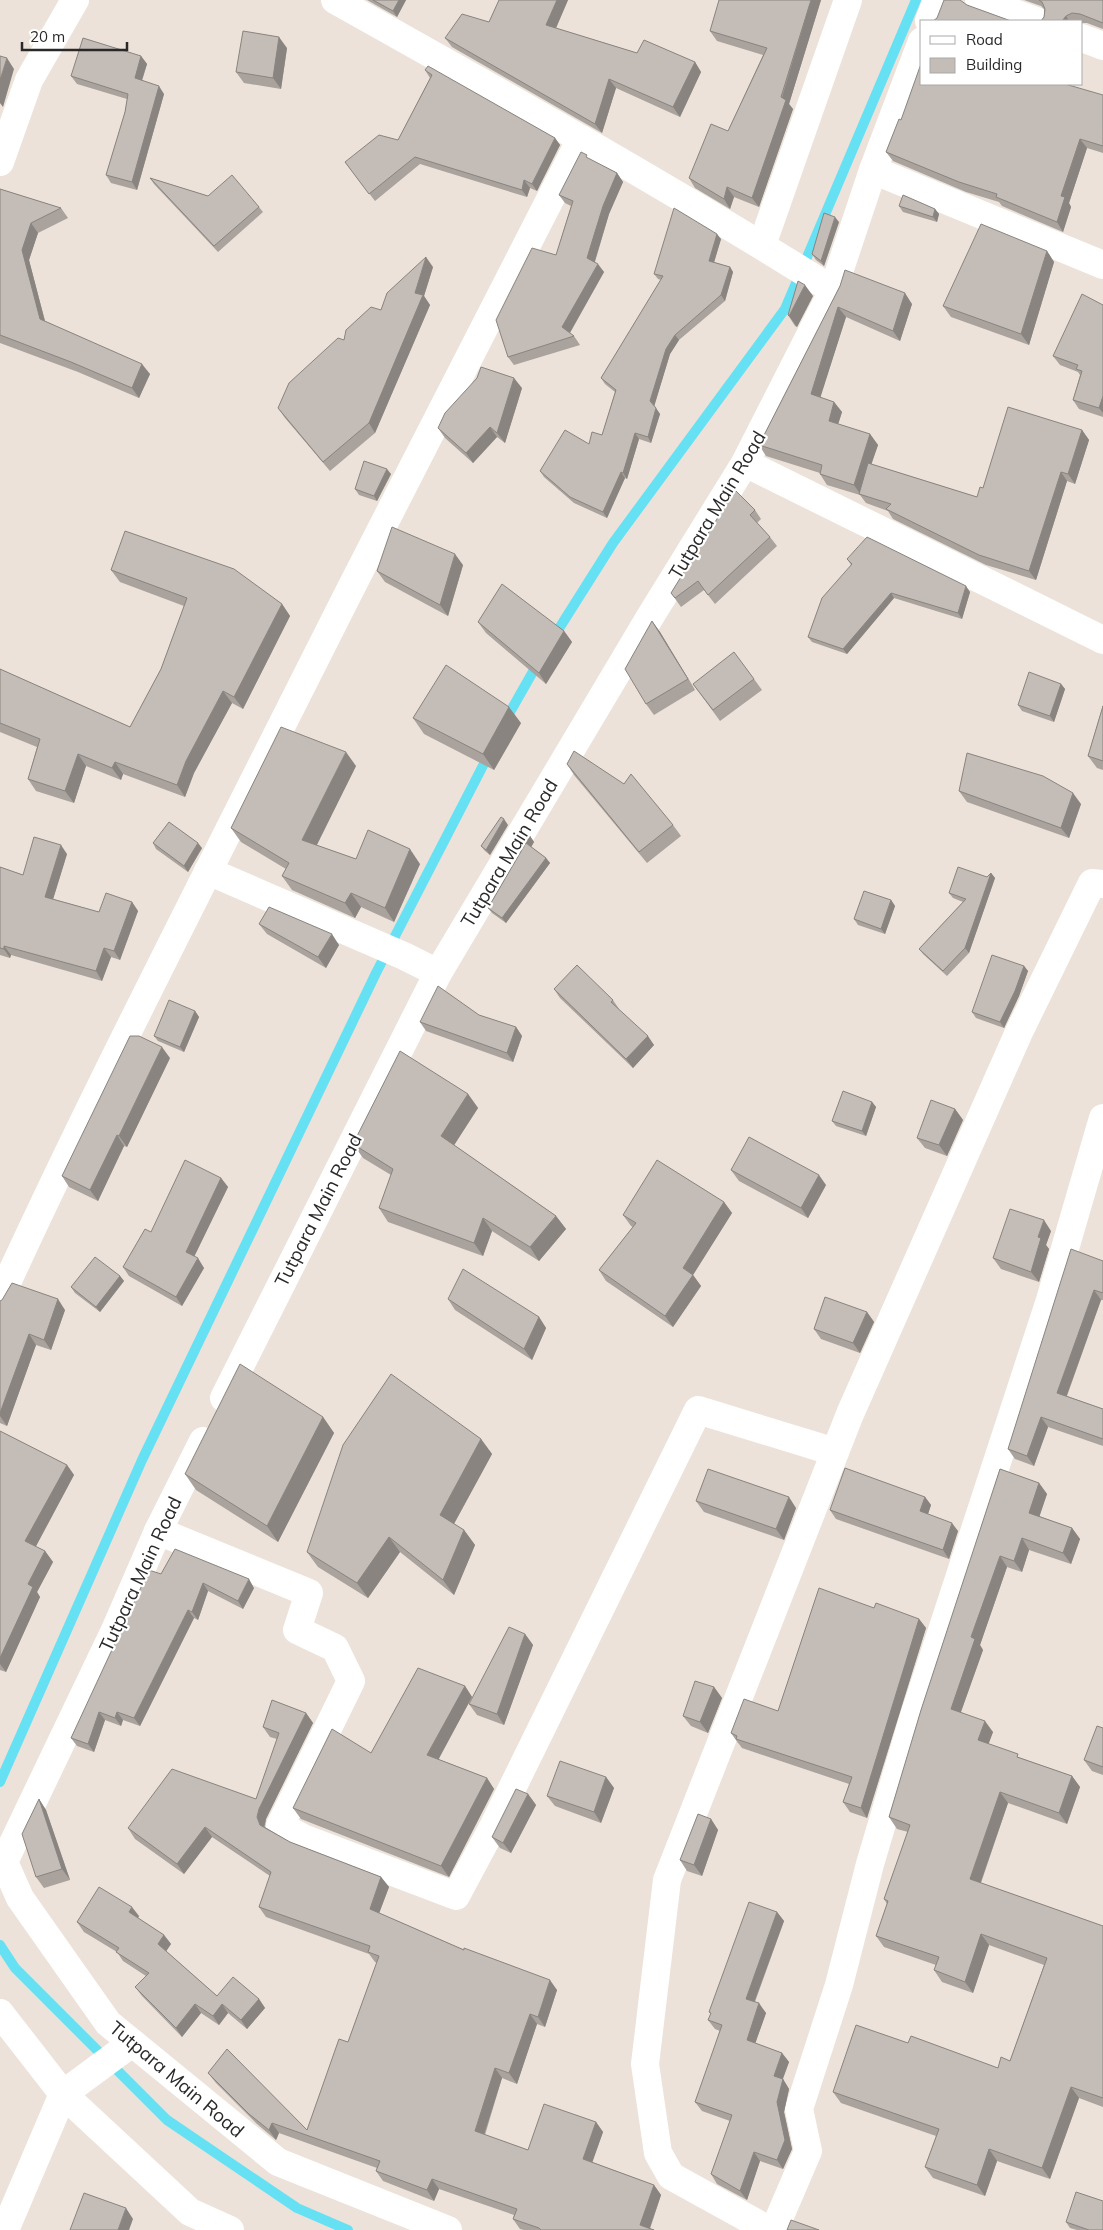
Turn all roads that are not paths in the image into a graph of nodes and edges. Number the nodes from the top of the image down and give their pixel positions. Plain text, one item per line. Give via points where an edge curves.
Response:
1 (76, 0) edge
2 (335, 0) edge
3 (848, 0) edge
4 (938, 0) edge
5 (979, 0) edge
6 (929, 20) edge
7 (1033, 20) edge
8 (1083, 38) edge
9 (920, 46) edge
10 (1103, 46) edge
11 (581, 139) junction
12 (2, 150) edge
13 (873, 170) junction
14 (762, 245) junction
15 (1103, 266) edge
16 (833, 290) junction
17 (745, 463) junction
18 (1103, 640) edge
19 (208, 871) junction
20 (1103, 884) edge
21 (438, 973) junction
22 (1103, 1118) edge
23 (0, 1298) edge
24 (835, 1452) junction
25 (158, 1531) junction
26 (2, 1860) edge
27 (0, 2013) edge
28 (127, 2046) junction
29 (63, 2094) junction
30 (5, 2230) edge
31 (230, 2230) edge
32 (448, 2230) edge
33 (769, 2230) edge
34 (774, 2230) edge

1 - 12 street via 29,80
2 - 11 street
3 - 14 street
4 - 6 street
5 - 7 street
8 - 10 street
9 - 13 street, Tutpara Main Road
11 - 14 street
11 - 19 street
13 - 15 street
13 - 16 street, Tutpara Main Road
14 - 16 street
16 - 17 street, Tutpara Main Road
17 - 18 street
17 - 21 street, Tutpara Main Road
19 - 21 street
19 - 23 street via 59,1168
20 - 24 street via 1092,882 1019,1032
21 - 25 street, Tutpara Main Road
22 - 34 street via 1050,1300 914,1716 870,1864 839,1985 799,2109 808,2151
24 - 25 street via 698,1410 456,1896 280,1826 351,1681 335,1648 298,1630 309,1593
24 - 33 street via 667,1880 645,2064 658,2153 671,2176
25 - 26 street, Tutpara Main Road via 115,1630
26 - 28 street, Tutpara Main Road via 20,1898
27 - 29 street
28 - 29 street
28 - 32 street, Tutpara Main Road via 278,2162
29 - 30 street
29 - 31 street via 190,2212

